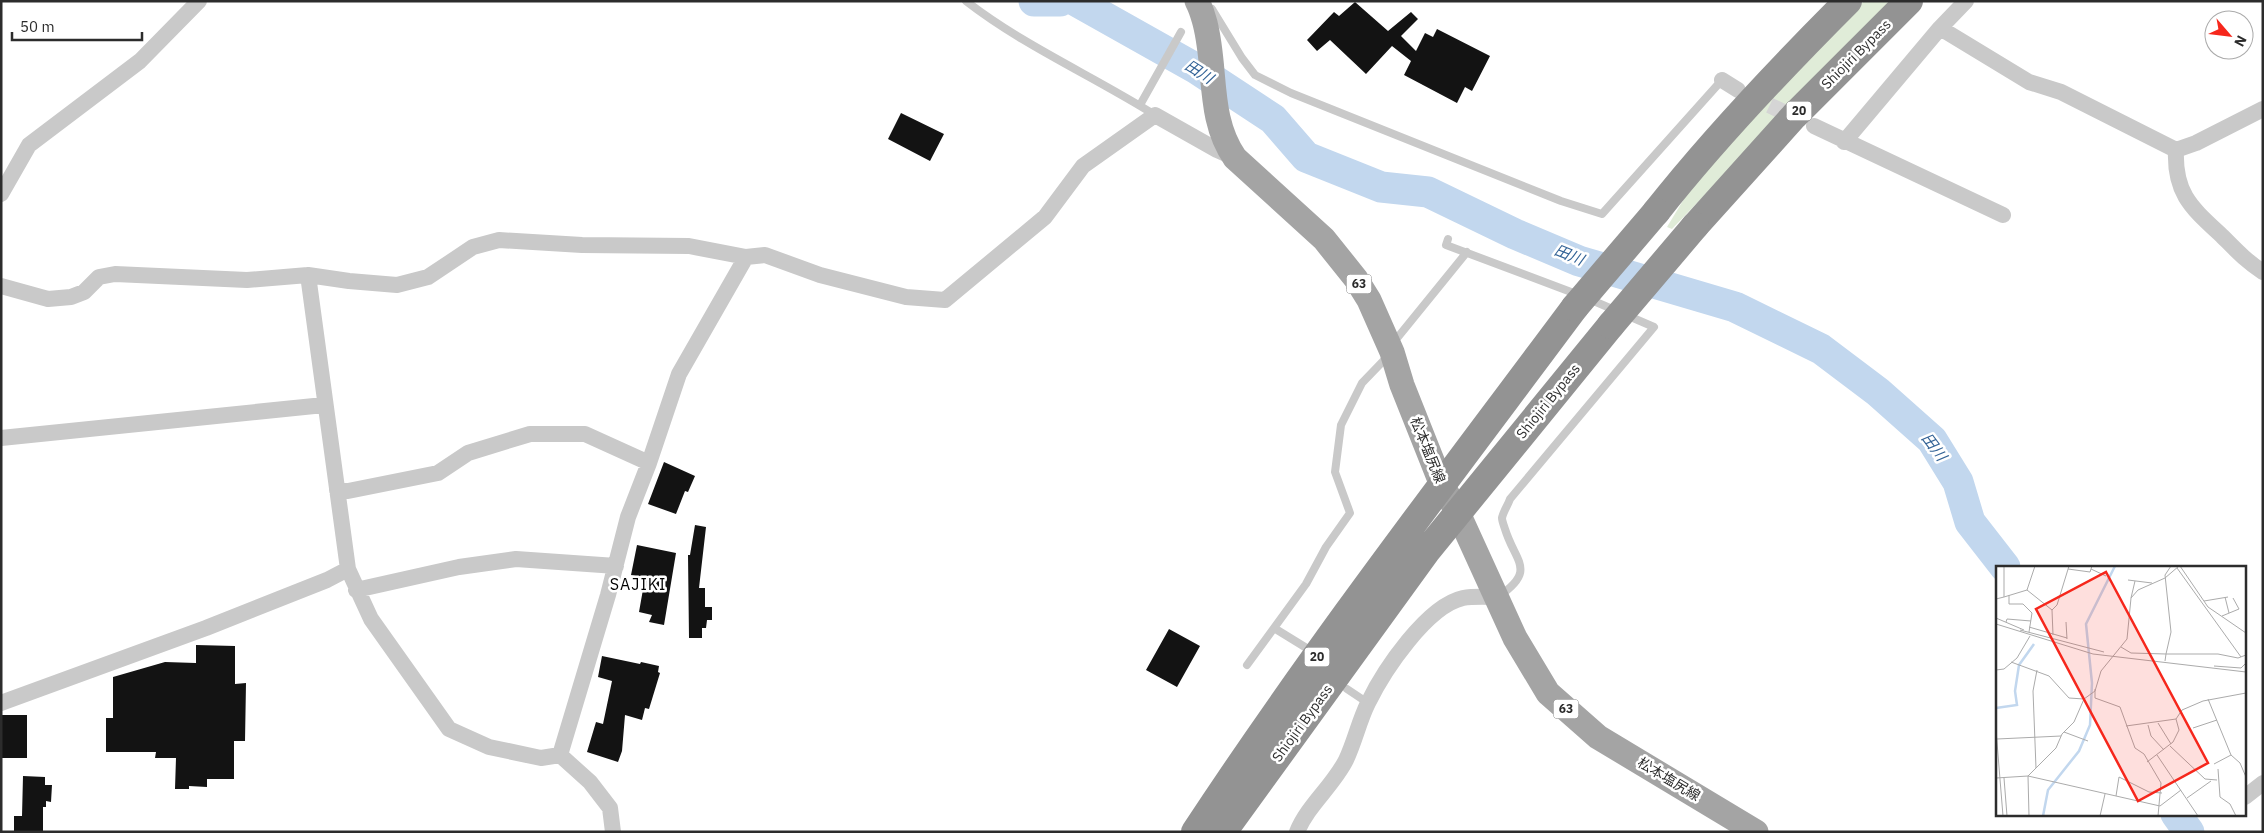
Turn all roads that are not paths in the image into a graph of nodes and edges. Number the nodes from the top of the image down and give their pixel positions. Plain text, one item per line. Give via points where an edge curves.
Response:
1 (199, 1) edge
2 (966, 1) edge
3 (1848, 1) edge
4 (1910, 1) edge
5 (1966, 1) edge
6 (1202, 2) edge
7 (1940, 28) junction
8 (1179, 34) dead end
9 (1722, 80) joint
10 (1738, 90) tunnel mouth
11 (1141, 102) junction
12 (2263, 109) edge
13 (1155, 115) junction
14 (1814, 126) tunnel mouth
15 (1844, 142) junction
16 (2176, 150) junction
17 (1235, 158) junction
18 (1, 194) edge
19 (2003, 215) dead end
20 (1448, 239) dead end
21 (1467, 252) junction
22 (746, 256) junction
23 (2263, 272) edge
24 (308, 275) junction
25 (1, 286) edge
26 (1390, 347) junction
27 (324, 405) junction
28 (1, 438) edge
29 (649, 463) junction
30 (1441, 484) junction
31 (337, 490) junction
32 (1458, 513) junction
33 (616, 566) junction
34 (348, 569) junction
35 (356, 590) junction
36 (1498, 597) junction
37 (1274, 628) junction
38 (1318, 656) junction
39 (1247, 665) dead end
40 (1348, 689) dead end
41 (1, 703) edge
42 (1368, 703) junction
43 (560, 755) junction
44 (2263, 783) edge
45 (2246, 796) edge
46 (613, 832) edge
47 (1195, 832) edge
48 (1223, 832) edge
49 (1297, 832) edge
50 (1756, 832) edge

1 - 18 street via 140,61 29,145
2 - 11 lane via 1057,59
3 - 30 highway, Shiojiri Bypass / 20, bridge via 1685,175 1575,307
4 - 32 highway, Shiojiri Bypass / 20, bridge via 1794,116 1695,226
5 - 7 street
6 - 9 lane via 1255,75 1291,93 1561,201 1602,214
6 - 17 main road, 松本塩尻線 / 63 via 1210,42 1216,110 1225,143
7 - 15 street
7 - 16 street via 2029,82 2061,92
8 - 11 lane
9 - 10 street
11 - 13 lane
12 - 16 street
13 - 17 street
13 - 22 street via 1083,166 1045,217 945,300 906,297 820,275 765,255
14 - 15 street
15 - 19 street
16 - 23 street via 2175,168 2181,188 2196,213 2244,259
17 - 26 main road, 松本塩尻線 / 63 via 1324,239 1369,300
20 - 21 lane via 1446,245
21 - 26 lane
21 - 36 lane via 1601,303 1654,327 1510,500 1502,518 1509,542 1520,562 1521,574 1514,586
22 - 24 street via 689,246 499,240 473,247 428,276 397,285
22 - 29 street via 679,374
24 - 25 street via 247,280 115,274 99,277 84,292 48,300
24 - 27 street
26 - 30 main road, 松本塩尻線 / 63
26 - 37 lane via 1362,383 1341,425 1335,472 1350,512 1306,584
27 - 28 street
27 - 31 street
29 - 31 street via 585,434 530,434 468,453 438,473 348,491
29 - 33 street via 628,516
30 - 32 main road, 松本塩尻線 / 63
30 - 38 highway, Shiojiri Bypass / 20
31 - 34 street
32 - 36 main road, 松本塩尻線 / 63
32 - 48 highway, Shiojiri Bypass / 20 via 1426,552
33 - 35 street via 516,559 459,567
33 - 43 street
34 - 35 street
34 - 41 street via 206,628
35 - 43 street via 371,619 449,729 489,747 541,758
36 - 42 street via 1462,598 1432,614 1391,663
36 - 50 main road, 松本塩尻線 / 63 via 1530,665 1548,693 1598,737
37 - 38 lane
37 - 39 lane
38 - 47 highway, Shiojiri Bypass / 20 via 1245,756
40 - 42 lane
42 - 49 street via 1346,760 1303,817
43 - 46 street via 590,782 610,808
44 - 45 street

